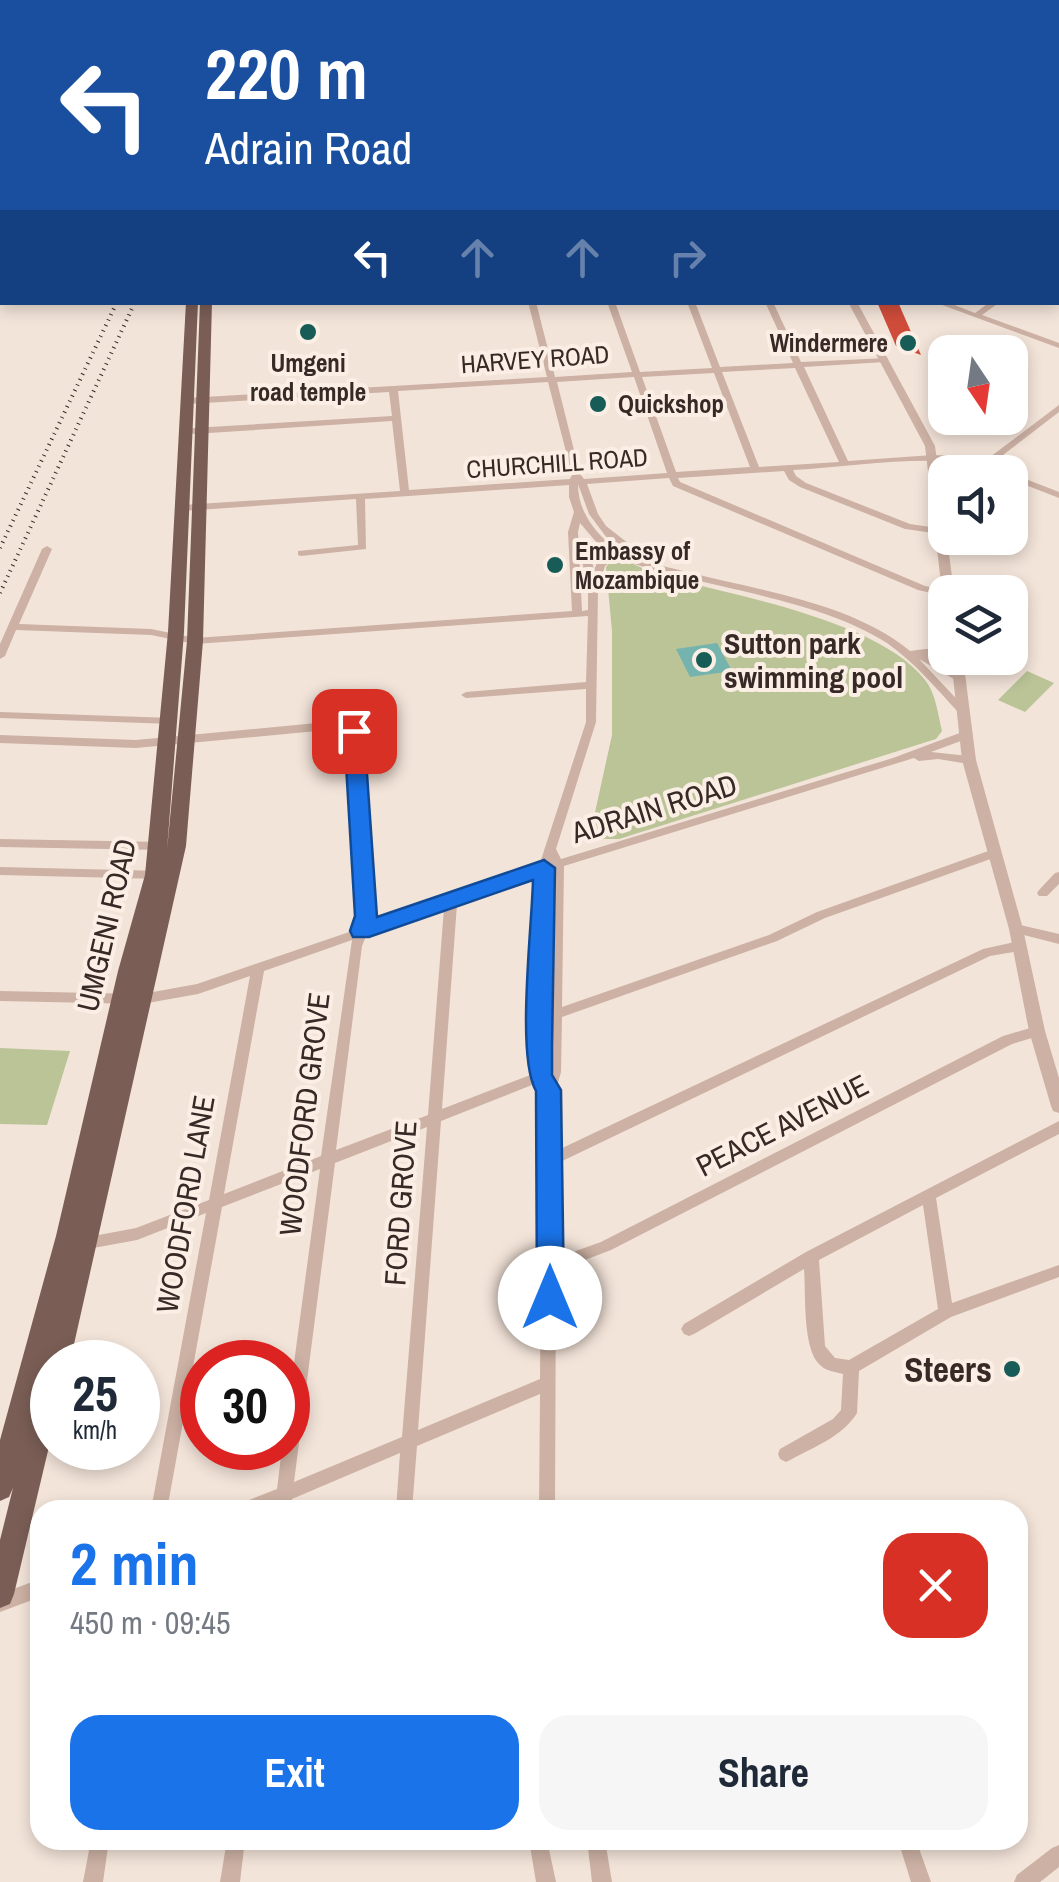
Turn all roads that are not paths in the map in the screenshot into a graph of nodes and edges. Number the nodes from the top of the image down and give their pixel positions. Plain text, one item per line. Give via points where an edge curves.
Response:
1 (192, 305) edge
2 (206, 305) edge
3 (533, 305) edge
4 (612, 305) edge
5 (692, 305) edge
6 (770, 305) edge
7 (854, 305) edge
8 (946, 305) edge
9 (991, 305) edge
10 (974, 316) junction
11 (1059, 346) edge
12 (885, 360) junction
13 (797, 364) junction
14 (717, 369) junction
15 (637, 373) junction
16 (551, 378) junction
17 (393, 388) junction
18 (195, 400) junction
19 (1059, 408) edge
20 (396, 418) junction
21 (202, 430) junction
22 (185, 431) junction
23 (932, 455) edge
24 (1000, 455) edge
25 (928, 458) edge
26 (845, 465) junction
27 (786, 468) junction
28 (756, 470) junction
29 (670, 476) junction
30 (577, 480) junction
31 (1028, 483) edge
32 (404, 493) junction
33 (1059, 495) edge
34 (360, 496) junction
35 (192, 508) junction
36 (579, 511) junction
37 (928, 529) edge
38 (608, 541) junction
39 (47, 549) dead end
40 (620, 550) junction
41 (301, 553) dead end
42 (928, 589) edge
43 (593, 590) junction
44 (577, 614) junction
45 (593, 614) junction
46 (13, 627) junction
47 (185, 640) junction
48 (890, 641) junction
49 (928, 653) edge
50 (917, 654) junction
51 (0, 656) edge
52 (958, 677) joint
53 (594, 685) junction
54 (466, 695) dead end
55 (962, 710) junction
56 (0, 715) edge
57 (71, 718) junction
58 (181, 727) junction
59 (965, 735) junction
60 (0, 739) edge
61 (62, 740) junction
62 (166, 741) junction
63 (969, 760) junction
64 (897, 761) junction
65 (0, 843) edge
66 (32, 844) junction
67 (168, 846) junction
68 (995, 853) junction
69 (551, 861) junction
70 (0, 870) edge
71 (23, 871) junction
72 (164, 874) junction
73 (1059, 876) edge
74 (1043, 892) dead end
75 (450, 901) junction
76 (361, 931) junction
77 (1018, 938) junction
78 (1059, 939) edge
79 (258, 968) junction
80 (0, 996) edge
81 (132, 999) junction
82 (555, 1014) junction
83 (1037, 1031) junction
84 (548, 1079) junction
85 (1059, 1106) edge
86 (434, 1119) junction
87 (1059, 1127) edge
88 (328, 1160) junction
89 (551, 1160) junction
90 (928, 1196) junction
91 (216, 1204) junction
92 (88, 1243) junction
93 (811, 1258) junction
94 (551, 1266) junction
95 (1059, 1271) edge
96 (946, 1312) junction
97 (689, 1329) dead end
98 (64, 1340) edge
99 (851, 1367) junction
100 (549, 1383) junction
101 (409, 1444) junction
102 (786, 1454) dead end
103 (31, 1470) edge
104 (0, 1488) edge
105 (161, 1500) edge
106 (284, 1500) edge
107 (288, 1500) edge
108 (405, 1500) edge
109 (547, 1500) edge
110 (30, 1592) edge
111 (0, 1594) edge
112 (0, 1603) edge
113 (98, 1850) edge
114 (235, 1850) edge
115 (540, 1850) edge
116 (597, 1850) edge
117 (910, 1850) edge
118 (1059, 1855) edge
119 (93, 1882) edge
120 (230, 1882) edge
121 (546, 1882) edge
122 (602, 1882) edge
123 (921, 1882) edge
124 (1024, 1882) edge

1 - 18 main road, UMGENI ROAD
2 - 18 main road, UMGENI ROAD
3 - 16 street
4 - 15 street
5 - 14 street
6 - 13 street
7 - 12 street
8 - 10 street
9 - 10 street
10 - 11 street
12 - 13 street, HARVEY ROAD
12 - 23 street
13 - 14 street, HARVEY ROAD
13 - 26 street
14 - 15 street, HARVEY ROAD
14 - 28 street
15 - 16 street, HARVEY ROAD
15 - 29 street
16 - 17 street, HARVEY ROAD
16 - 30 street
17 - 18 street, HARVEY ROAD
17 - 20 street
18 - 21 main road, UMGENI ROAD
18 - 22 main road, UMGENI ROAD
19 - 24 street
20 - 21 street
20 - 32 street
21 - 22 street
21 - 35 main road, UMGENI ROAD
22 - 35 main road, UMGENI ROAD
25 - 26 street, CHURCHILL ROAD
26 - 27 street, CHURCHILL ROAD
27 - 28 street, CHURCHILL ROAD
27 - 37 street via 803,485
28 - 29 street, CHURCHILL ROAD
29 - 30 street, CHURCHILL ROAD
29 - 42 street via 682,489
30 - 32 street, CHURCHILL ROAD
30 - 36 street
30 - 38 street
31 - 33 street
32 - 34 street, CHURCHILL ROAD
34 - 35 street, CHURCHILL ROAD
34 - 41 street via 363,547
35 - 47 main road, UMGENI ROAD
36 - 38 street
36 - 44 street via 573,532
38 - 40 street
38 - 43 street via 587,562
39 - 46 street
40 - 43 street via 600,565
40 - 48 street via 660,568 846,620
43 - 45 street
44 - 45 street
44 - 47 street
45 - 53 street
46 - 47 street via 151,632
46 - 51 street
47 - 58 main road, UMGENI ROAD
48 - 50 street
48 - 55 street
49 - 50 street
50 - 52 street
52 - 55 street
53 - 54 street
53 - 69 street via 591,722
55 - 59 street
56 - 57 street
57 - 58 street
57 - 61 street
58 - 62 main road, UMGENI ROAD
58 - 67 main road, UMGENI ROAD
58 - 76 street, WOODFORD GROVE via 350,726 366,916
59 - 63 street
59 - 64 street, ADRAIN ROAD
60 - 61 street
61 - 62 street
62 - 67 main road, UMGENI ROAD
63 - 64 street, ADRAIN ROAD via 938,755
63 - 68 street
64 - 69 street, ADRAIN ROAD
65 - 66 street
66 - 67 street
66 - 71 street
67 - 72 main road, UMGENI ROAD
68 - 77 street
68 - 82 street
69 - 75 street, ADRAIN ROAD
69 - 82 street
69 - 84 street
70 - 71 street
71 - 72 street
72 - 81 main road, UMGENI ROAD
73 - 74 street
75 - 76 street, ADRAIN ROAD
75 - 86 street, FORD GROVE
76 - 79 street, ADRAIN ROAD
76 - 88 street, WOODFORD GROVE
77 - 78 street
77 - 83 street
77 - 89 street
79 - 81 street, ADRAIN ROAD via 198,989
79 - 91 street, WOODFORD LANE
80 - 81 street, ADRAIN ROAD
81 - 92 main road, UMGENI ROAD
81 - 104 main road, UMGENI ROAD
82 - 84 street
83 - 85 street
83 - 94 street, PEACE AVENUE via 606,1246
84 - 86 street
84 - 89 street
86 - 88 street
86 - 101 street, FORD GROVE
87 - 90 street
88 - 91 street
88 - 106 street, WOODFORD GROVE
89 - 94 street
90 - 93 street
90 - 96 street
91 - 92 street via 119,1240
91 - 105 street, WOODFORD LANE
92 - 98 main road, UMGENI ROAD
93 - 97 street
93 - 99 street via 816,1347 834,1368
94 - 100 street
95 - 96 street
96 - 99 street
99 - 102 street via 849,1414
100 - 101 street
100 - 109 street
101 - 107 street
101 - 108 street, FORD GROVE
103 - 111 main road
110 - 112 street
113 - 119 street
114 - 120 street
115 - 121 street
116 - 122 street
117 - 123 street
118 - 124 street

